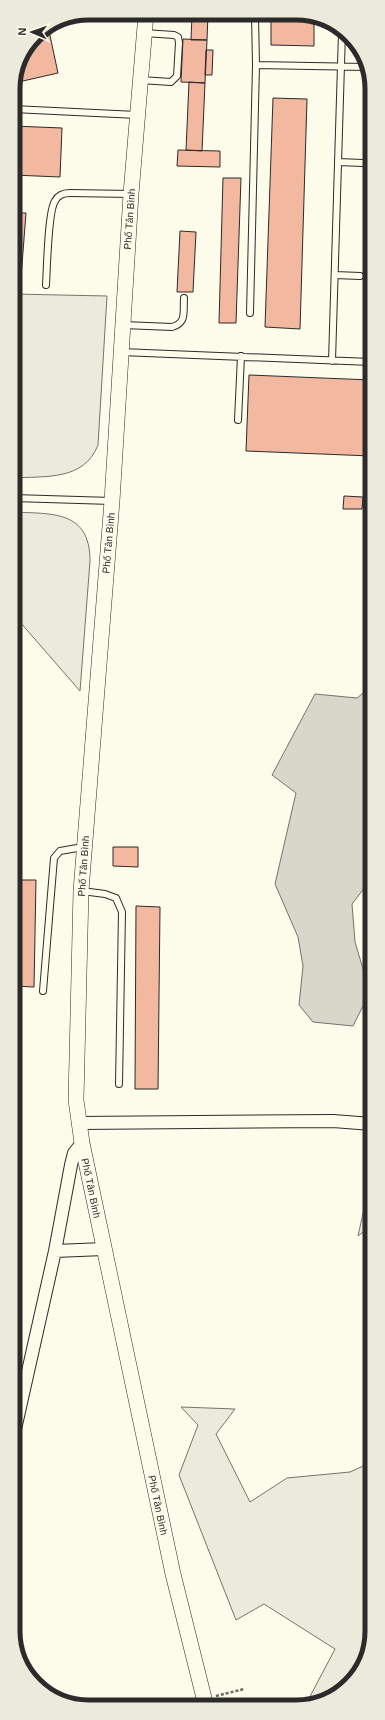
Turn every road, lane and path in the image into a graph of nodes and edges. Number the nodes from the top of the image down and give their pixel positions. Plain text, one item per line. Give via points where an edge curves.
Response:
1 (145, 20) edge
2 (255, 20) edge
3 (144, 33) junction
4 (342, 37) edge
5 (256, 65) junction
6 (341, 67) junction
7 (361, 67) edge
8 (140, 80) junction
9 (20, 109) edge
10 (137, 115) junction
11 (338, 162) junction
12 (363, 163) dead end
13 (130, 194) junction
14 (335, 275) junction
15 (360, 276) dead end
16 (46, 285) dead end
17 (184, 298) dead end
18 (250, 313) dead end
19 (121, 325) junction
20 (120, 352) junction
21 (241, 356) junction
22 (332, 361) junction
23 (365, 362) edge
24 (238, 420) dead end
25 (20, 498) edge
26 (112, 501) junction
27 (84, 847) junction
28 (81, 891) junction
29 (43, 991) dead end
30 (119, 1084) dead end
31 (79, 1123) junction
32 (365, 1123) edge
33 (82, 1143) junction
34 (104, 1249) junction
35 (55, 1251) junction
36 (20, 1407) edge
37 (244, 1689) dead end
38 (204, 1700) edge
39 (211, 1700) edge

1 - 3 street, Phố Tân Bình
2 - 5 lane
3 - 8 street, Phố Tân Bình
3 - 8 lane via 178,37 177,76 171,82
4 - 6 lane
5 - 6 lane
5 - 18 lane
6 - 7 lane
6 - 11 lane
8 - 10 street, Phố Tân Bình
9 - 10 lane
10 - 13 street, Phố Tân Bình
11 - 12 lane
11 - 14 lane
13 - 16 lane via 70,193 58,197 53,204 51,216
13 - 19 street, Phố Tân Bình
14 - 15 lane
14 - 22 lane
17 - 19 lane via 182,321 179,325 172,328
19 - 20 street, Phố Tân Bình
20 - 21 lane
20 - 26 street, Phố Tân Bình
21 - 22 lane
21 - 24 lane
22 - 23 lane
25 - 26 lane
26 - 27 street, Phố Tân Bình
27 - 28 street, Phố Tân Bình
27 - 29 lane via 60,851 54,858
28 - 30 lane via 116,898 122,912
28 - 31 street, Phố Tân Bình via 76,1100
31 - 32 street via 333,1121
31 - 33 street, Phố Tân Bình
33 - 34 street, Phố Tân Bình
33 - 35 street via 74,1153 71,1165
34 - 35 street
34 - 38 street, Phố Tân Bình via 173,1574
35 - 36 street
37 - 39 path

